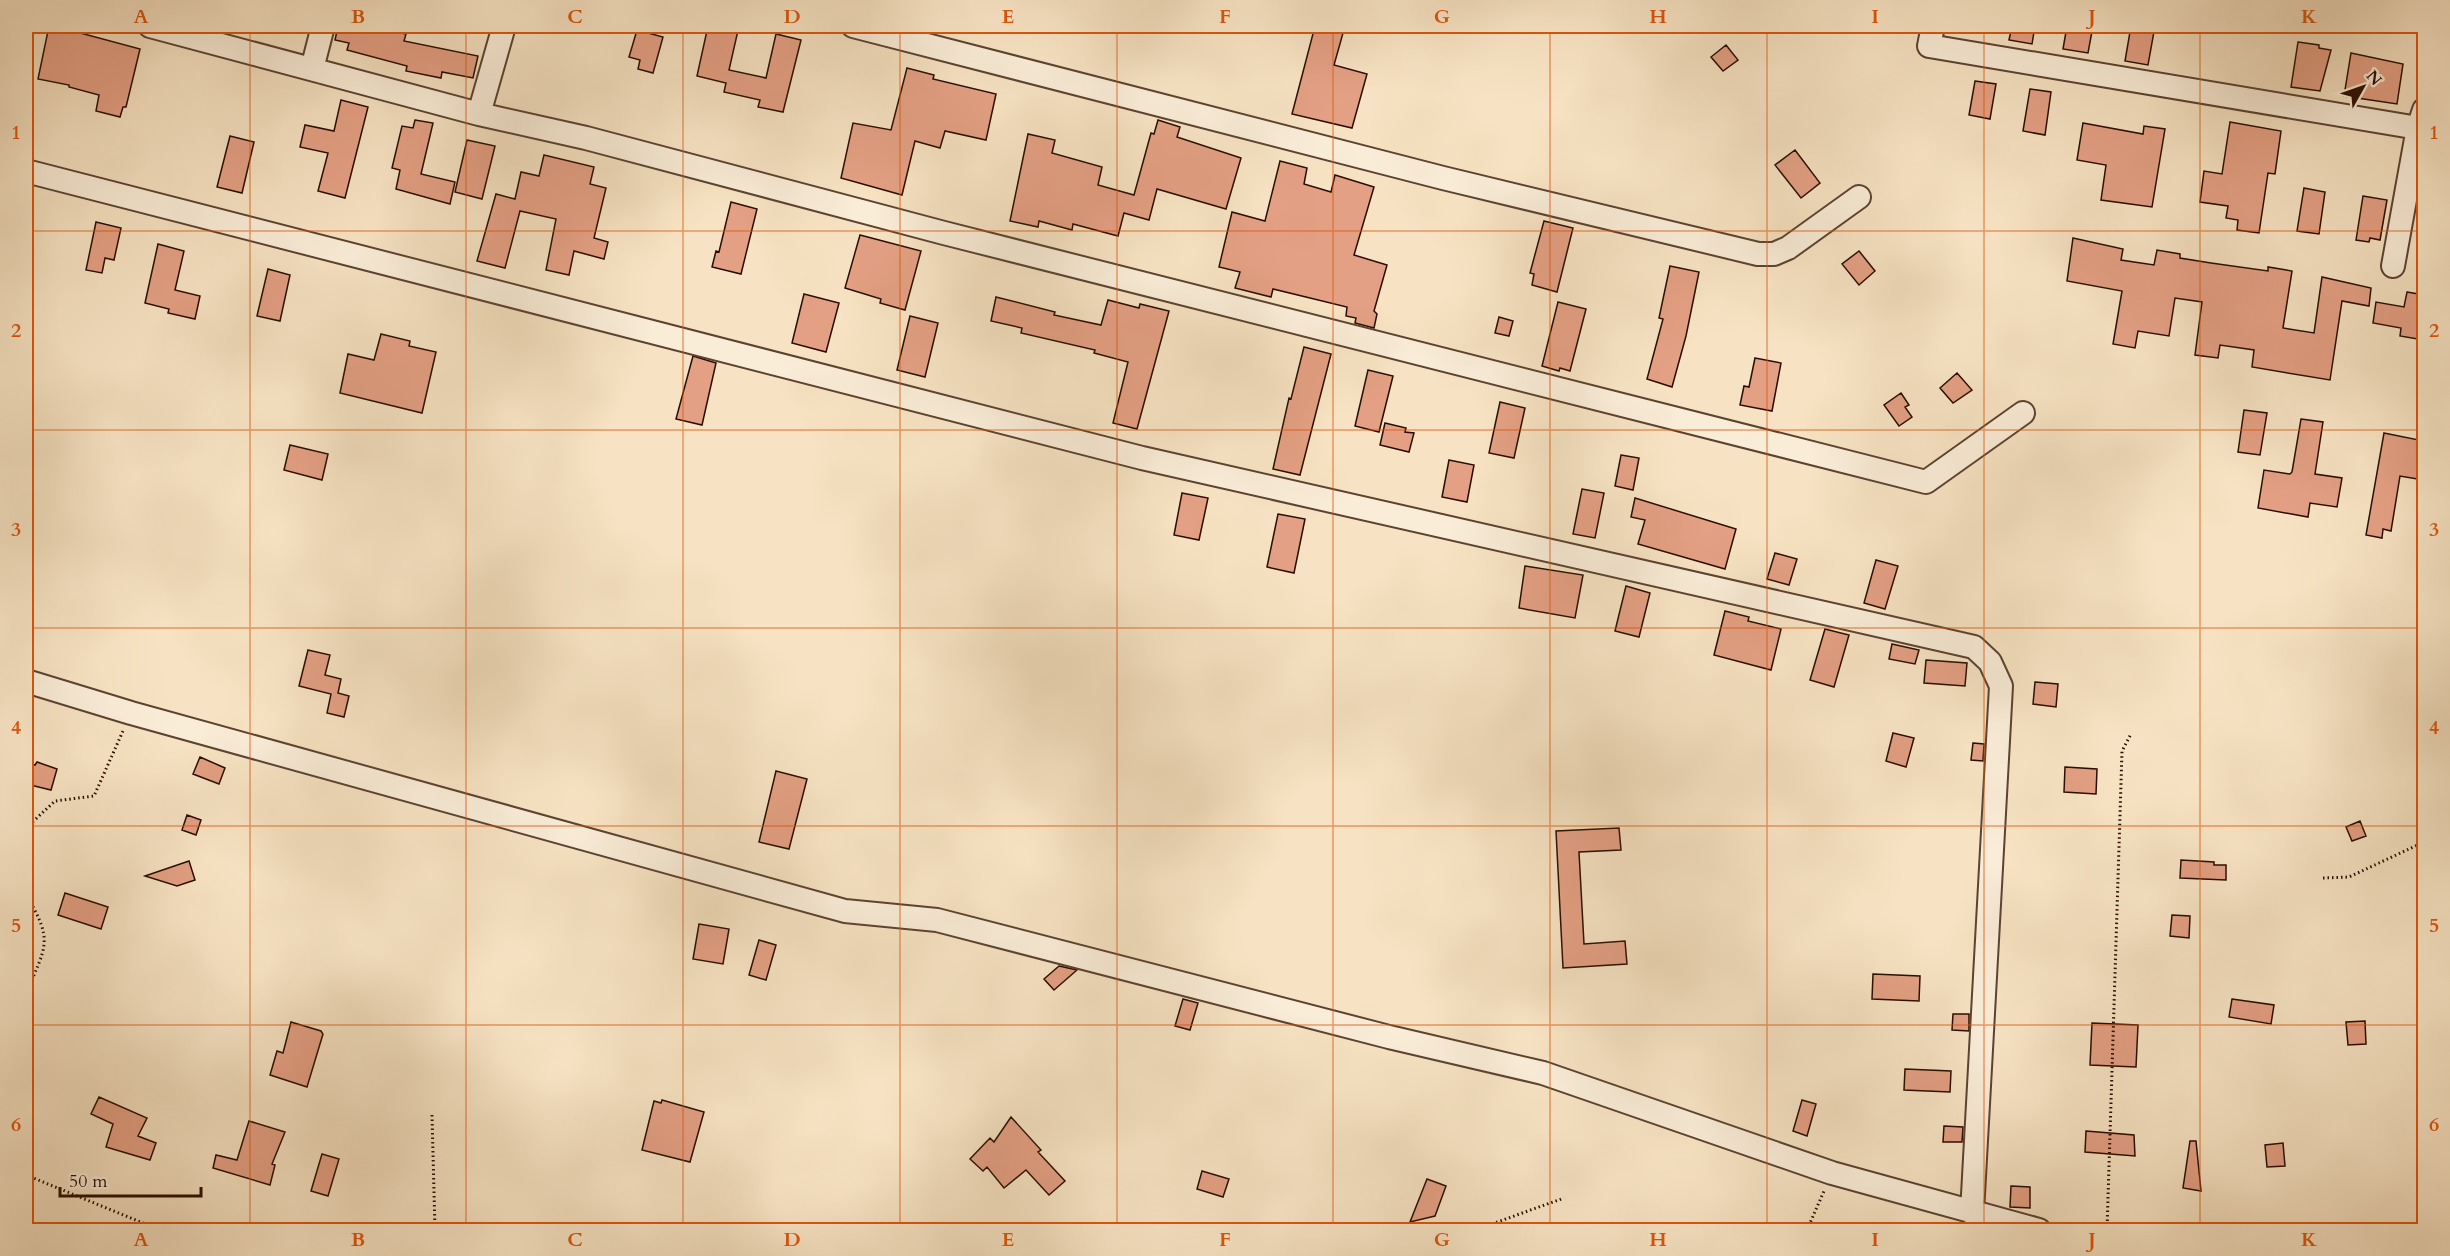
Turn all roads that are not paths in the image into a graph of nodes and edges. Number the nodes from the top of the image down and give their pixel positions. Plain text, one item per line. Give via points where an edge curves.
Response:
1 (150, 26) edge
2 (323, 26) edge
3 (504, 26) edge
4 (853, 26) edge
5 (1933, 26) edge
6 (312, 69) junction
7 (479, 114) junction
8 (2421, 119) edge
9 (26, 171) edge
10 (1859, 197) dead end
11 (2393, 266) dead end
12 (2023, 413) dead end
13 (26, 681) edge
14 (1972, 1213) junction
15 (2039, 1230) edge

1 - 6 street
2 - 6 street
3 - 7 street
4 - 10 street via 1443,178 1758,254 1774,254 1788,248
5 - 8 street via 1929,46
6 - 7 street
7 - 12 street via 586,138 1926,482
8 - 11 street
9 - 14 street via 1142,458 1974,647 1990,662 2001,686
13 - 14 street via 845,910 937,920 1543,1073 1832,1173
14 - 15 street

